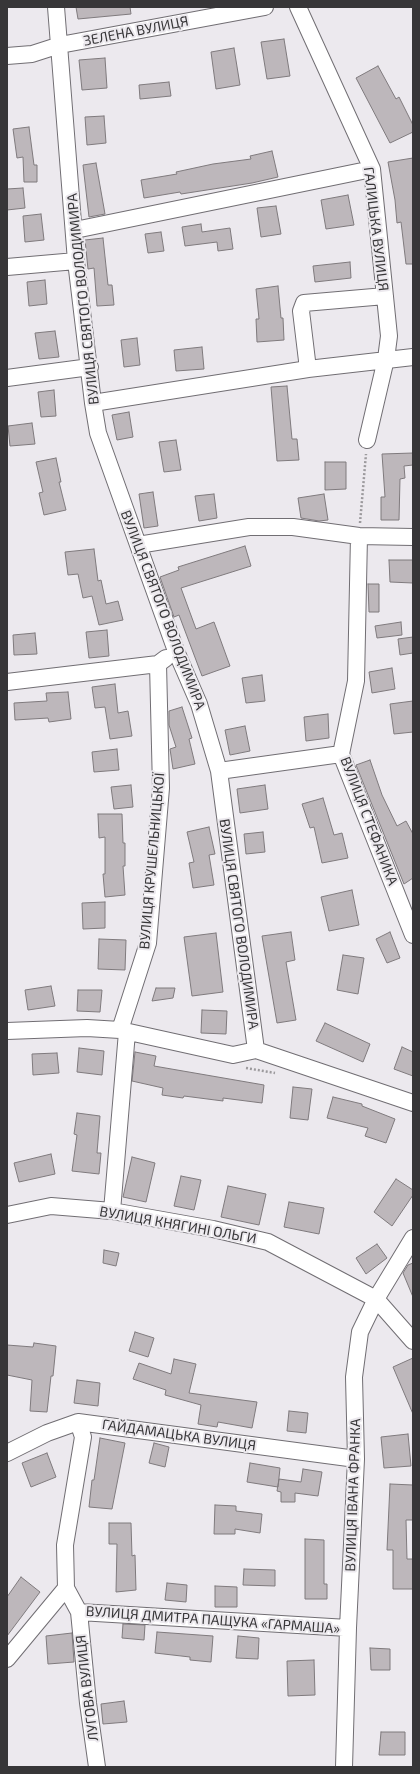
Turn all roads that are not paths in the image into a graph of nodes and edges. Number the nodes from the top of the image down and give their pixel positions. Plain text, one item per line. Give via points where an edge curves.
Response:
1 (56, 7) edge
2 (265, 7) edge
3 (298, 7) edge
4 (60, 45) junction
5 (7, 56) edge
6 (372, 169) junction
7 (75, 230) junction
8 (76, 261) junction
9 (7, 267) edge
10 (385, 296) junction
11 (413, 357) edge
12 (386, 359) junction
13 (90, 367) junction
14 (308, 369) junction
15 (7, 378) edge
16 (93, 403) junction
17 (367, 440) road end
18 (359, 536) junction
19 (413, 537) edge
20 (138, 545) junction
21 (176, 651) junction
22 (158, 664) junction
23 (7, 682) edge
24 (342, 754) junction
25 (218, 770) junction
26 (413, 935) edge
27 (7, 1031) edge
28 (124, 1031) junction
29 (256, 1050) junction
30 (413, 1103) edge
31 (112, 1211) junction
32 (7, 1215) edge
33 (413, 1238) edge
34 (376, 1299) junction
35 (413, 1341) edge
36 (78, 1422) junction
37 (7, 1452) edge
38 (356, 1459) junction
39 (66, 1588) junction
40 (79, 1612) junction
41 (348, 1628) junction
42 (7, 1659) edge
43 (97, 1767) edge
44 (344, 1767) edge

1 - 4 street, ВУЛИЦЯ СВЯТОГО ВОЛОДИМИРА
2 - 4 street, ЗЕЛЕНА ВУЛИЦЯ
3 - 6 street, ГАЛИЦЬКА ВУЛИЦЯ
4 - 5 street, ЗЕЛЕНА ВУЛИЦЯ via 32,54
4 - 7 street, ВУЛИЦЯ СВЯТОГО ВОЛОДИМИРА
6 - 7 street
6 - 10 street, ГАЛИЦЬКА ВУЛИЦЯ
7 - 8 street, ВУЛИЦЯ СВЯТОГО ВОЛОДИМИРА
8 - 9 street
8 - 13 street, ВУЛИЦЯ СВЯТОГО ВОЛОДИМИРА
10 - 12 street, ГАЛИЦЬКА ВУЛИЦЯ via 389,336
10 - 14 street via 304,303 301,311
11 - 12 street
12 - 14 street
12 - 17 street, ГАЛИЦЬКА ВУЛИЦЯ
13 - 15 street
13 - 16 street, ВУЛИЦЯ СВЯТОГО ВОЛОДИМИРА
14 - 16 street
16 - 20 street, ВУЛИЦЯ СВЯТОГО ВОЛОДИМИРА via 98,433
18 - 19 street
18 - 20 street via 293,527 249,527
18 - 24 street, ВУЛИЦЯ СТЕФАНИКА via 356,681
20 - 21 street, ВУЛИЦЯ СВЯТОГО ВОЛОДИМИРА
21 - 22 street
21 - 25 street, ВУЛИЦЯ СВЯТОГО ВОЛОДИМИРА via 200,704
22 - 23 street
22 - 28 street, ВУЛИЦЯ КРУШЕЛЬНИЦЬКОЇ via 161,788 148,943
24 - 25 street
24 - 26 street, ВУЛИЦЯ СТЕФАНИКА
25 - 29 street, ВУЛИЦЯ СВЯТОГО ВОЛОДИМИРА
27 - 28 street via 87,1028
28 - 29 street via 233,1054
28 - 31 street, ВУЛИЦЯ КРУШЕЛЬНИЦЬКОЇ
29 - 30 street
31 - 32 street, ВУЛИЦЯ КНЯГИНІ ОЛЬГИ via 51,1206
31 - 34 street, ВУЛИЦЯ КНЯГИНІ ОЛЬГИ via 268,1242
33 - 34 street, ВУЛИЦЯ ІВАНА ФРАНКА
34 - 35 street, ВУЛИЦЯ КНЯГИНІ ОЛЬГИ
34 - 38 street, ВУЛИЦЯ ІВАНА ФРАНКА via 360,1332 355,1369
36 - 37 street, ГАЙДАМАЦЬКА ВУЛИЦЯ via 47,1432
36 - 38 street, ГАЙДАМАЦЬКА ВУЛИЦЯ
36 - 39 street, ЛУГОВА ВУЛИЦЯ via 83,1437 65,1545
38 - 41 street, ВУЛИЦЯ ІВАНА ФРАНКА
39 - 40 street, ЛУГОВА ВУЛИЦЯ
39 - 42 street
40 - 41 street, ВУЛИЦЯ ДМИТРА ПАЩУКА «ГАРМАША»
40 - 43 street, ЛУГОВА ВУЛИЦЯ
41 - 44 street, ВУЛИЦЯ ІВАНА ФРАНКА

